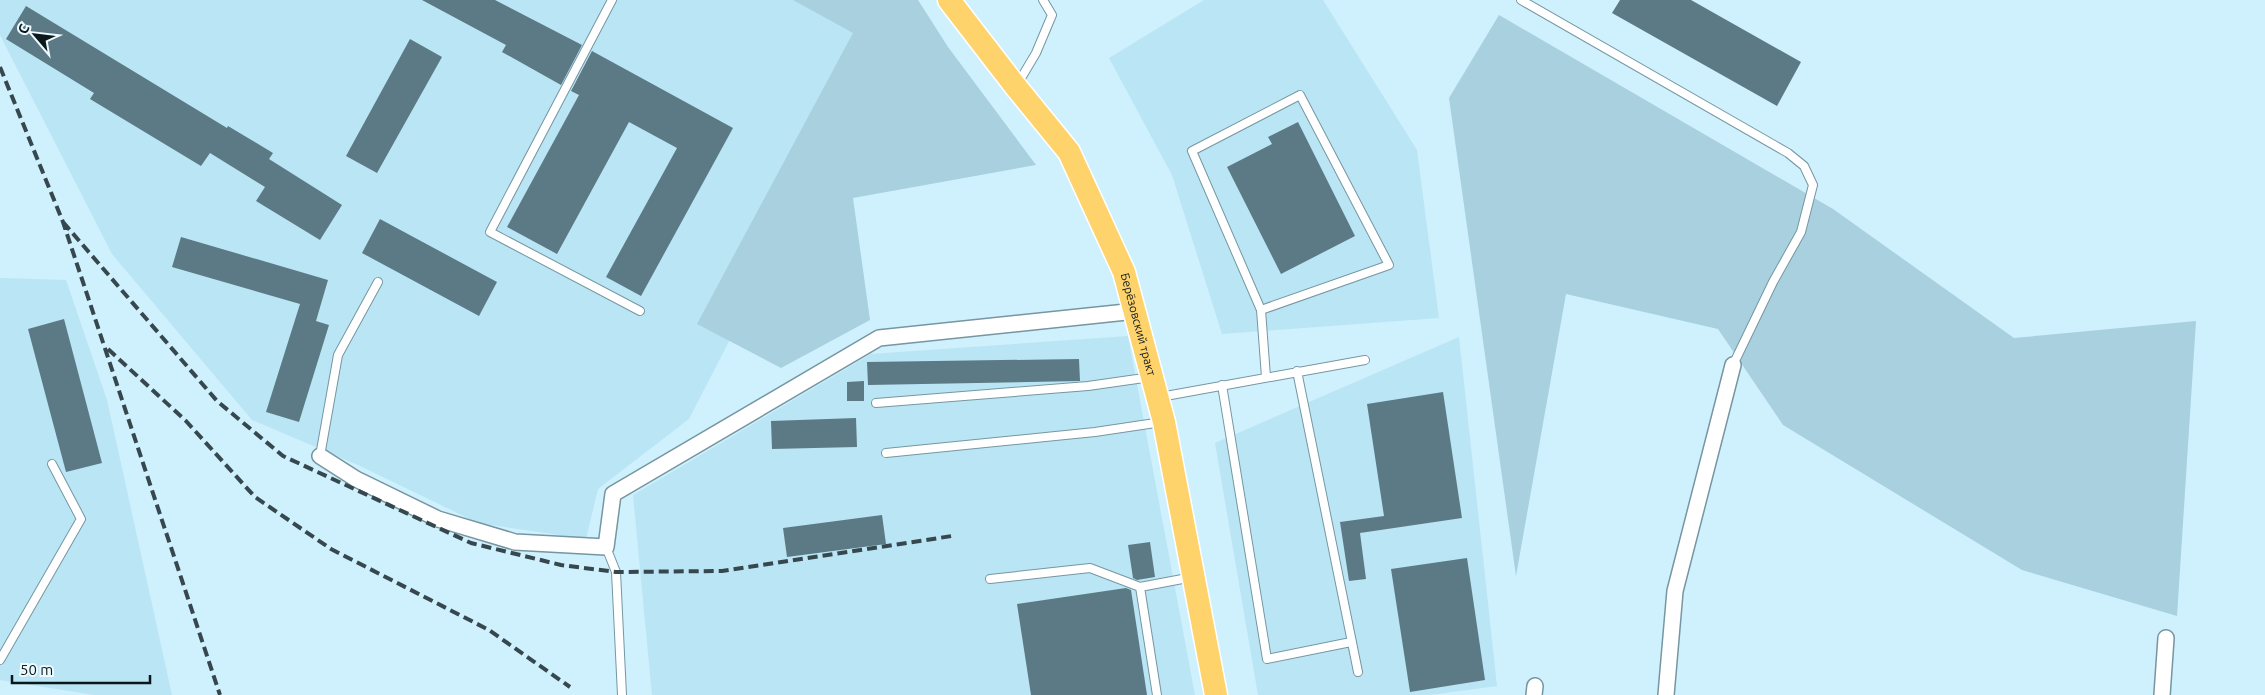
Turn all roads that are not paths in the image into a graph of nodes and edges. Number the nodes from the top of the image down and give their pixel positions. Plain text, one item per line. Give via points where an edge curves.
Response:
1 (612, 0) edge
2 (949, 0) edge
3 (1044, 0) edge
4 (1521, 0) edge
5 (1016, 87) junction
6 (378, 282) dead end
7 (1261, 310) junction
8 (640, 311) dead end
9 (1136, 312) junction
10 (1365, 360) dead end
11 (1733, 365) joint
12 (1297, 371) junction
13 (1266, 377) junction
14 (1222, 385) junction
15 (1155, 387) junction
16 (876, 403) dead end
17 (1164, 422) junction
18 (886, 453) dead end
19 (320, 456) joint
20 (52, 464) dead end
21 (606, 547) junction
22 (1194, 577) junction
23 (990, 579) dead end
24 (1140, 587) junction
25 (2166, 638) dead end
26 (1351, 642) junction
27 (0, 660) edge
28 (1358, 672) dead end
29 (622, 695) edge
30 (1157, 695) edge
31 (1216, 695) edge
32 (1666, 695) edge
33 (2162, 695) edge

1 - 8 lane via 490,232
2 - 5 main road, Берёзовский тракт
3 - 5 lane via 1052,15 1036,53
4 - 11 lane via 1788,153 1804,166 1813,185 1801,232
5 - 9 main road, Берёзовский тракт via 1069,152 1124,272
6 - 19 lane via 338,355
7 - 7 lane via 1192,151 1300,96 1389,264
7 - 13 lane
9 - 15 main road, Берёзовский тракт
9 - 21 street via 879,338 613,494
10 - 12 lane
11 - 32 street via 1675,591
12 - 13 lane
12 - 26 lane
13 - 14 lane
14 - 15 lane
14 - 26 lane via 1267,659
15 - 16 lane via 1088,386
15 - 17 main road, Берёзовский тракт
17 - 18 lane
17 - 22 main road, Берёзовский тракт
19 - 21 street via 356,479 438,519 515,542
20 - 27 lane via 81,519
21 - 29 lane via 616,572
22 - 24 lane
22 - 31 main road, Берёзовский тракт
23 - 24 lane via 1090,568
24 - 30 lane
25 - 33 street
26 - 28 lane

